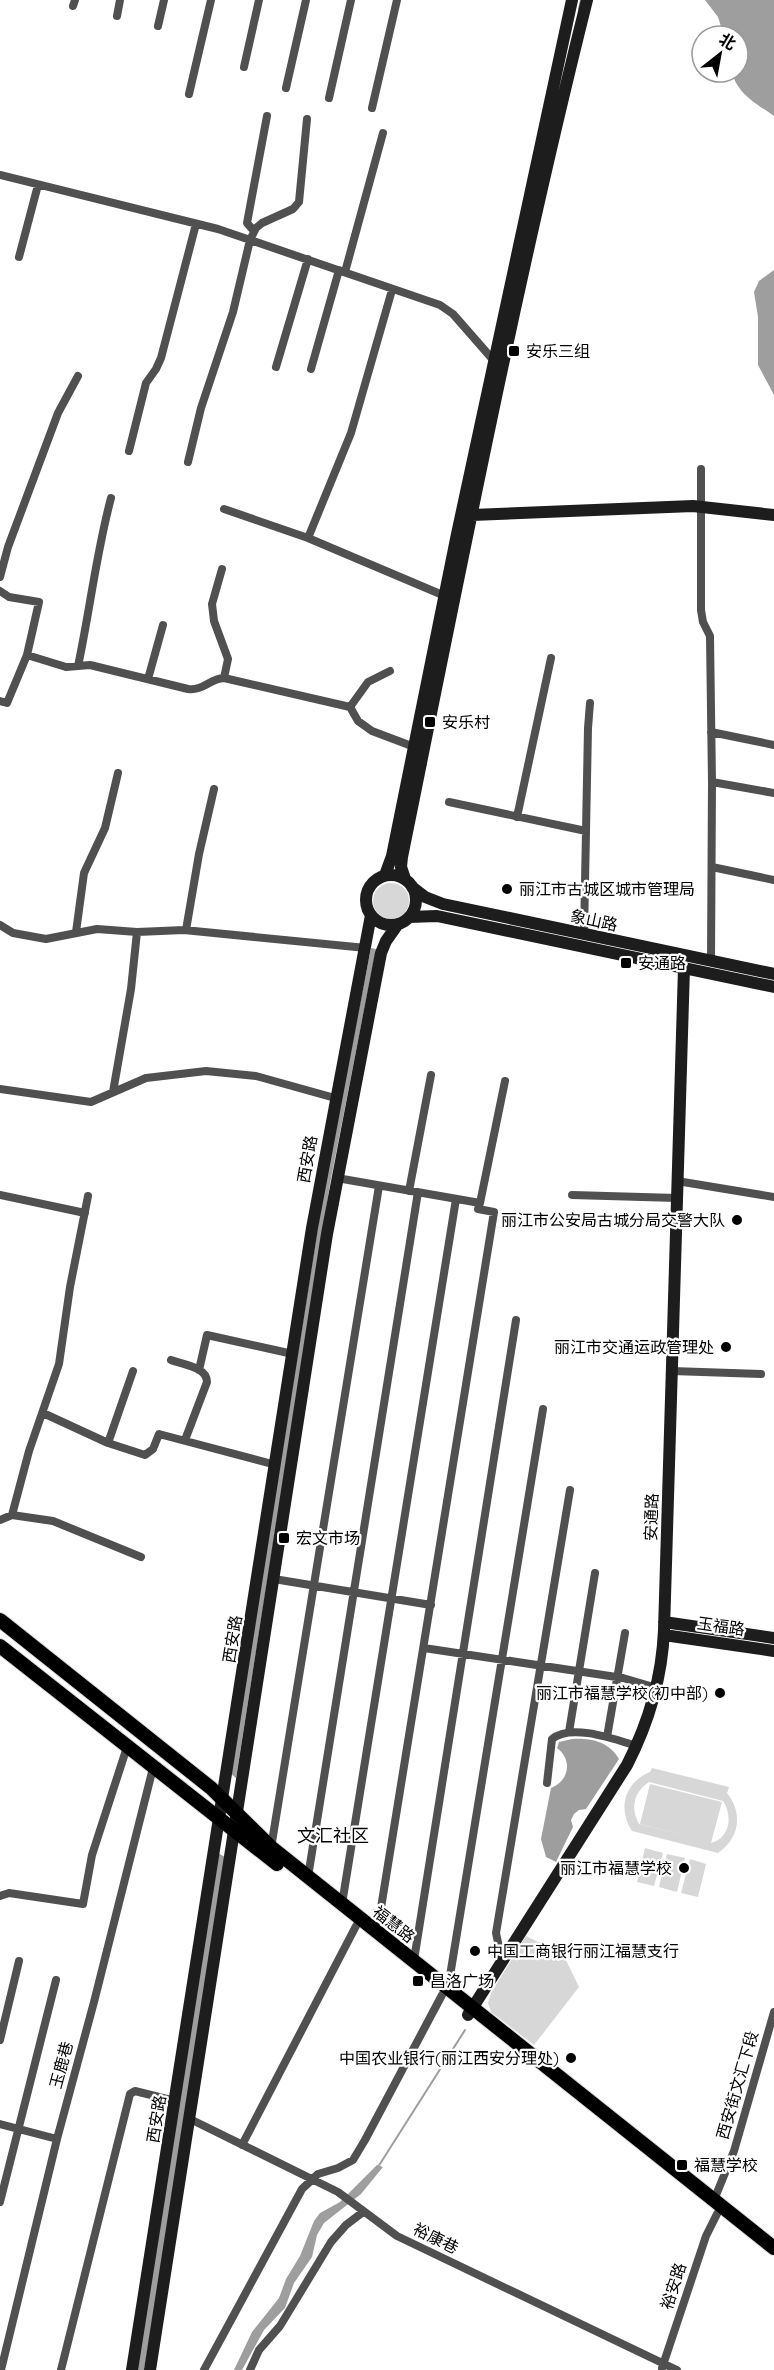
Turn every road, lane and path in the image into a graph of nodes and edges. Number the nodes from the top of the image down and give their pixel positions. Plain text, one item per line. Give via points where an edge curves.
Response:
1 (120, 0) edge
2 (164, 0) edge
3 (211, 0) edge
4 (259, 0) edge
5 (306, 0) edge
6 (351, 0) edge
7 (397, 0) edge
8 (572, 0) edge
9 (587, 0) edge
10 (117, 16) dead end
11 (159, 26) dead end
12 (244, 67) dead end
13 (286, 88) dead end
14 (189, 94) dead end
15 (329, 98) dead end
16 (372, 108) dead end
17 (267, 116) dead end
18 (307, 119) dead end
19 (551, 124) junction
20 (383, 133) dead end
21 (0, 175) edge
22 (38, 185) junction
23 (196, 224) junction
24 (252, 235) junction
25 (19, 256) dead end
26 (308, 259) junction
27 (342, 271) junction
28 (392, 290) junction
29 (276, 367) dead end
30 (311, 369) dead end
31 (496, 369) junction
32 (78, 376) dead end
33 (129, 451) dead end
34 (188, 462) dead end
35 (701, 469) dead end
36 (111, 498) dead end
37 (701, 507) junction
38 (224, 509) dead end
39 (472, 514) junction
40 (774, 515) edge
41 (308, 538) junction
42 (222, 568) dead end
43 (0, 577) edge
44 (0, 591) edge
45 (445, 596) junction
46 (164, 625) dead end
47 (27, 655) junction
48 (551, 657) dead end
49 (78, 666) junction
50 (390, 670) dead end
51 (224, 678) junction
52 (148, 679) junction
53 (0, 701) edge
54 (590, 703) dead end
55 (350, 707) junction
56 (711, 732) junction
57 (774, 745) edge
58 (419, 748) junction
59 (118, 773) dead end
60 (712, 782) junction
61 (214, 789) dead end
62 (774, 793) edge
63 (449, 802) dead end
64 (517, 817) junction
65 (586, 831) junction
66 (712, 867) junction
67 (385, 875) junction
68 (774, 880) edge
69 (409, 883) junction
70 (372, 915) junction
71 (404, 920) junction
72 (0, 925) edge
73 (186, 930) junction
74 (76, 932) junction
75 (137, 932) junction
76 (584, 934) junction
77 (366, 948) junction
78 (711, 961) junction
79 (684, 968) junction
80 (774, 974) edge
81 (774, 987) edge
82 (431, 1075) dead end
83 (505, 1081) dead end
84 (0, 1089) edge
85 (113, 1092) junction
86 (335, 1098) junction
87 (337, 1178) junction
88 (677, 1181) junction
89 (379, 1186) junction
90 (414, 1191) junction
91 (0, 1195) edge
92 (572, 1195) dead end
93 (88, 1196) dead end
94 (774, 1197) edge
95 (677, 1198) junction
96 (456, 1199) junction
97 (480, 1203) junction
98 (84, 1213) junction
99 (516, 1320) dead end
100 (293, 1354) junction
101 (171, 1360) dead end
102 (199, 1370) junction
103 (133, 1371) dead end
104 (672, 1371) junction
105 (761, 1374) dead end
106 (543, 1409) dead end
107 (43, 1413) junction
108 (185, 1440) junction
109 (108, 1443) junction
110 (276, 1465) junction
111 (570, 1490) dead end
112 (12, 1515) junction
113 (0, 1520) edge
114 (141, 1557) dead end
115 (595, 1573) dead end
116 (274, 1579) junction
117 (315, 1586) junction
118 (354, 1592) junction
119 (392, 1598) junction
120 (431, 1605) junction
121 (0, 1620) edge
122 (664, 1622) junction
123 (626, 1633) dead end
124 (664, 1635) junction
125 (774, 1638) edge
126 (0, 1646) edge
127 (424, 1648) junction
128 (774, 1651) edge
129 (463, 1654) junction
130 (502, 1660) junction
131 (540, 1666) junction
132 (579, 1671) junction
133 (618, 1677) junction
134 (657, 1688) junction
135 (569, 1732) junction
136 (607, 1737) junction
137 (637, 1746) junction
138 (127, 1747) junction
139 (153, 1768) junction
140 (547, 1783) dead end
141 (223, 1800) junction
142 (238, 1815) junction
143 (220, 1820) junction
144 (235, 1832) junction
145 (271, 1848) junction
146 (308, 1877) junction
147 (0, 1896) edge
148 (342, 1904) junction
149 (356, 1926) junction
150 (374, 1929) junction
151 (414, 1960) junction
152 (20, 1961) dead end
153 (502, 1961) junction
154 (56, 1980) dead end
155 (445, 1992) junction
156 (470, 2011) junction
157 (774, 2012) edge
158 (0, 2040) edge
159 (175, 2101) junction
160 (190, 2119) junction
161 (0, 2124) edge
162 (19, 2129) junction
163 (57, 2139) junction
164 (242, 2145) junction
165 (311, 2179) junction
166 (0, 2202) edge
167 (716, 2207) junction
168 (361, 2209) junction
169 (774, 2248) edge
170 (774, 2259) edge
171 (662, 2367) edge
172 (1, 2370) edge
173 (61, 2370) edge
174 (132, 2370) edge
175 (150, 2370) edge
176 (204, 2370) edge
177 (250, 2370) edge
178 (677, 2370) edge

1 - 10 street
2 - 11 street
3 - 14 street
4 - 12 street
5 - 13 street
6 - 15 street
7 - 16 street
8 - 19 street
9 - 19 street
17 - 24 street via 247,223
18 - 24 street via 299,202 293,209 266,220
19 - 31 street
20 - 27 street
21 - 22 street
22 - 23 street
22 - 25 street
23 - 24 street
23 - 33 street via 161,358 146,383
24 - 26 street
24 - 34 street
26 - 27 street
26 - 29 street
27 - 28 street
27 - 30 street
28 - 31 street via 445,307
28 - 41 street via 351,433
31 - 39 street
31 - 45 street
32 - 43 street via 58,413
35 - 37 street
36 - 49 street via 99,543
37 - 39 street
37 - 40 street
37 - 56 street via 701,610 710,636
38 - 41 street
39 - 58 street
41 - 45 street
42 - 51 street via 212,604 228,659
44 - 47 street via 9,597 39,602
45 - 58 street
46 - 52 street
47 - 49 street via 66,667
47 - 53 street via 7,703
48 - 64 street
49 - 52 street via 90,665
50 - 55 street via 368,682
51 - 52 street via 196,690
51 - 55 street
54 - 65 street
55 - 58 street via 364,726
56 - 57 street
56 - 60 street
58 - 67 street
58 - 69 street via 401,862
59 - 74 street via 105,828 84,873
60 - 62 street
60 - 66 street
61 - 73 street
63 - 64 street
64 - 65 street
65 - 76 street
66 - 68 street
66 - 78 street
67 - 69 street via 396,875
67 - 70 street via 372,883 367,893 366,905
69 - 71 street via 416,902
69 - 76 street, 象山路 via 425,897 443,904
70 - 71 street via 381,922
70 - 77 street, 西安路
71 - 79 street, 象山路 via 437,916
71 - 87 street, 西安路 via 381,953
72 - 74 street via 13,933 46,939
73 - 75 street
73 - 77 street
74 - 75 street
75 - 85 street
76 - 78 street, 象山路
77 - 86 street, 西安路
78 - 80 street, 象山路
79 - 81 street, 象山路
79 - 88 street, 安通路
82 - 90 street
83 - 97 street
84 - 85 street via 91,1102
85 - 86 street via 146,1078 206,1071 256,1076
86 - 100 street, 西安路
87 - 89 street
87 - 116 street, 西安路
88 - 94 street
88 - 95 street, 安通路
89 - 90 street
89 - 117 street
90 - 96 street
90 - 118 street
91 - 98 street
92 - 95 street
93 - 98 street
95 - 104 street, 安通路
96 - 97 street
96 - 119 street
97 - 120 street via 478,1209 494,1212
98 - 107 street via 59,1364
99 - 129 street
100 - 102 street via 207,1335
100 - 110 street, 西安路
101 - 102 street
102 - 108 street via 206,1374 207,1383
103 - 109 street
104 - 105 street
104 - 122 street, 安通路
106 - 130 street
107 - 109 street
107 - 112 street
108 - 109 street via 159,1434 153,1449 145,1455
108 - 110 street
110 - 141 street, 西安路
111 - 131 street
112 - 113 street
112 - 114 street via 53,1521
115 - 132 street
116 - 117 street
116 - 142 street, 西安路
117 - 118 street
117 - 145 street
118 - 119 street
118 - 146 street
119 - 120 street
119 - 148 street
120 - 127 street
121 - 141 main road, 福慧路
122 - 124 street, 安通路
122 - 125 street, 玉福路
123 - 133 street
124 - 128 street, 玉福路
124 - 134 street, 安通路
126 - 138 main road, 福慧路
127 - 129 street
127 - 150 street via 380,1914
129 - 130 street
129 - 151 street
130 - 131 street
130 - 155 street
131 - 132 street
131 - 153 street via 496,1933
132 - 133 street
132 - 135 street
133 - 134 street
133 - 136 street
134 - 137 street, 安通路
135 - 136 street
135 - 140 street via 552,1739
136 - 137 street
137 - 153 street, 安通路
138 - 139 main road, 福慧路
138 - 147 street via 92,1855 83,1904 9,1893
139 - 143 main road, 福慧路
139 - 163 street, 玉鹿巷
141 - 142 main road, 福慧路
141 - 143 street, 西安路
142 - 144 street, 西安路
142 - 145 main road, 福慧路
143 - 144 main road, 福慧路
143 - 159 street, 西安路
144 - 149 main road, 福慧路
144 - 160 street, 西安路
145 - 146 main road, 福慧路
146 - 148 main road, 福慧路
148 - 150 main road, 福慧路
149 - 155 main road, 福慧路
149 - 164 street
150 - 151 main road, 福慧路
151 - 155 main road, 福慧路
152 - 158 street
153 - 156 street, 安通路
154 - 162 street
155 - 156 main road, 福慧路
155 - 165 street via 353,2160
156 - 167 main road, 福慧路
157 - 167 street, 西安街文汇下段
159 - 173 street via 135,2091 130,2094
159 - 174 street, 西安路
160 - 164 street, 裕康巷
160 - 175 street, 西安路
161 - 162 street
162 - 163 street
162 - 166 street
163 - 172 street, 玉鹿巷
164 - 165 street, 裕康巷
165 - 168 street, 裕康巷
165 - 176 street via 296,2199
167 - 169 main road, 福慧路
167 - 170 main road, 福慧路
167 - 171 street, 裕安路
168 - 171 street, 裕康巷 via 397,2236
168 - 177 street via 331,2242 280,2326 259,2350
171 - 178 street, 裕康巷

